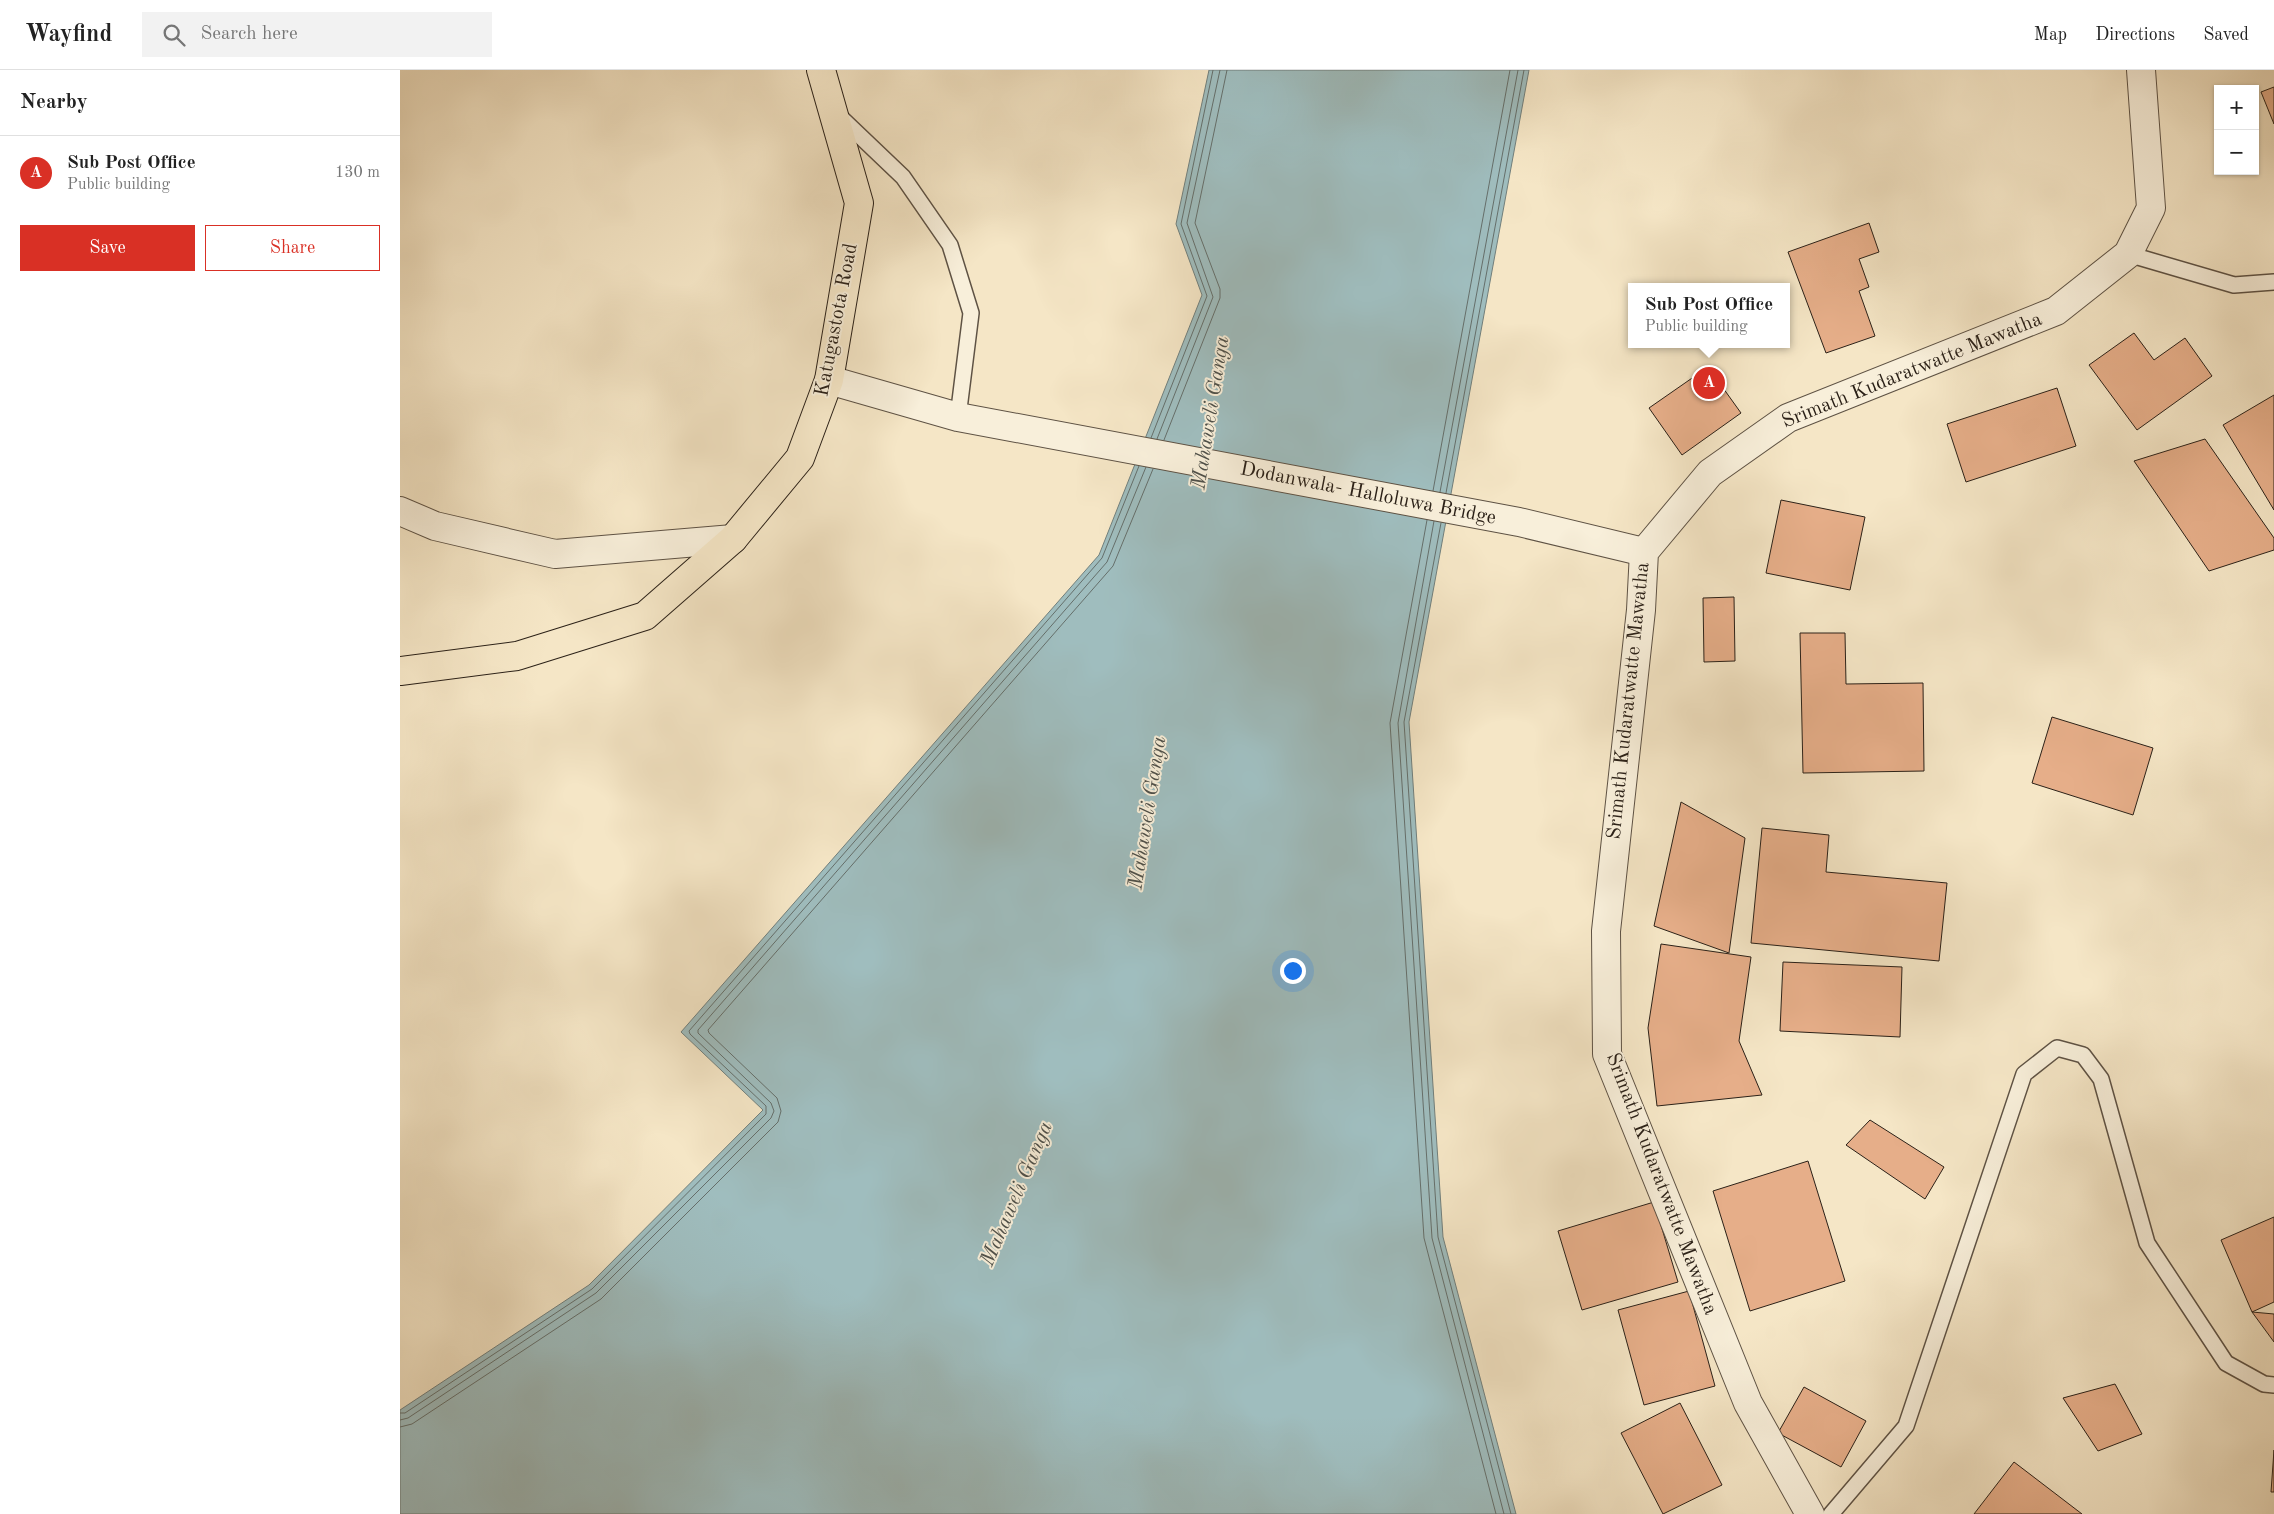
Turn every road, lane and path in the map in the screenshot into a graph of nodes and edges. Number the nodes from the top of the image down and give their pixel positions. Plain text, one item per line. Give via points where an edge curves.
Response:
1 (821, 70) edge
2 (2141, 70) edge
3 (835, 113) junction
4 (2128, 254) junction
5 (2274, 282) edge
6 (829, 380) junction
7 (958, 417) junction
8 (400, 511) edge
9 (733, 539) junction
10 (1644, 552) junction
11 (400, 671) edge
12 (2274, 1385) edge
13 (1810, 1514) edge
14 (1830, 1514) edge

1 - 3 main road, Katugastota Road
2 - 4 street, Srimath Kudaratwatte Mawatha via 2151,208
3 - 6 main road, Katugastota Road via 859,203
3 - 7 lane via 903,178 950,245 971,313
4 - 5 lane via 2234,284
4 - 10 street, Srimath Kudaratwatte Mawatha via 2056,311 1788,418 1710,474
6 - 7 street, Dodanwala- Halloluwa Bridge
6 - 9 main road, Katugastota Road via 800,458
7 - 10 street, Dodanwala- Halloluwa Bridge via 1519,522
8 - 9 street via 435,526 555,554
9 - 11 main road, Katugastota Road via 645,616 516,656
10 - 13 street, Srimath Kudaratwatte Mawatha via 1641,610 1606,931 1607,1054 1748,1403
12 - 14 lane via 2264,1384 2226,1362 2148,1243 2101,1079 2083,1055 2057,1048 2024,1074 1906,1426

